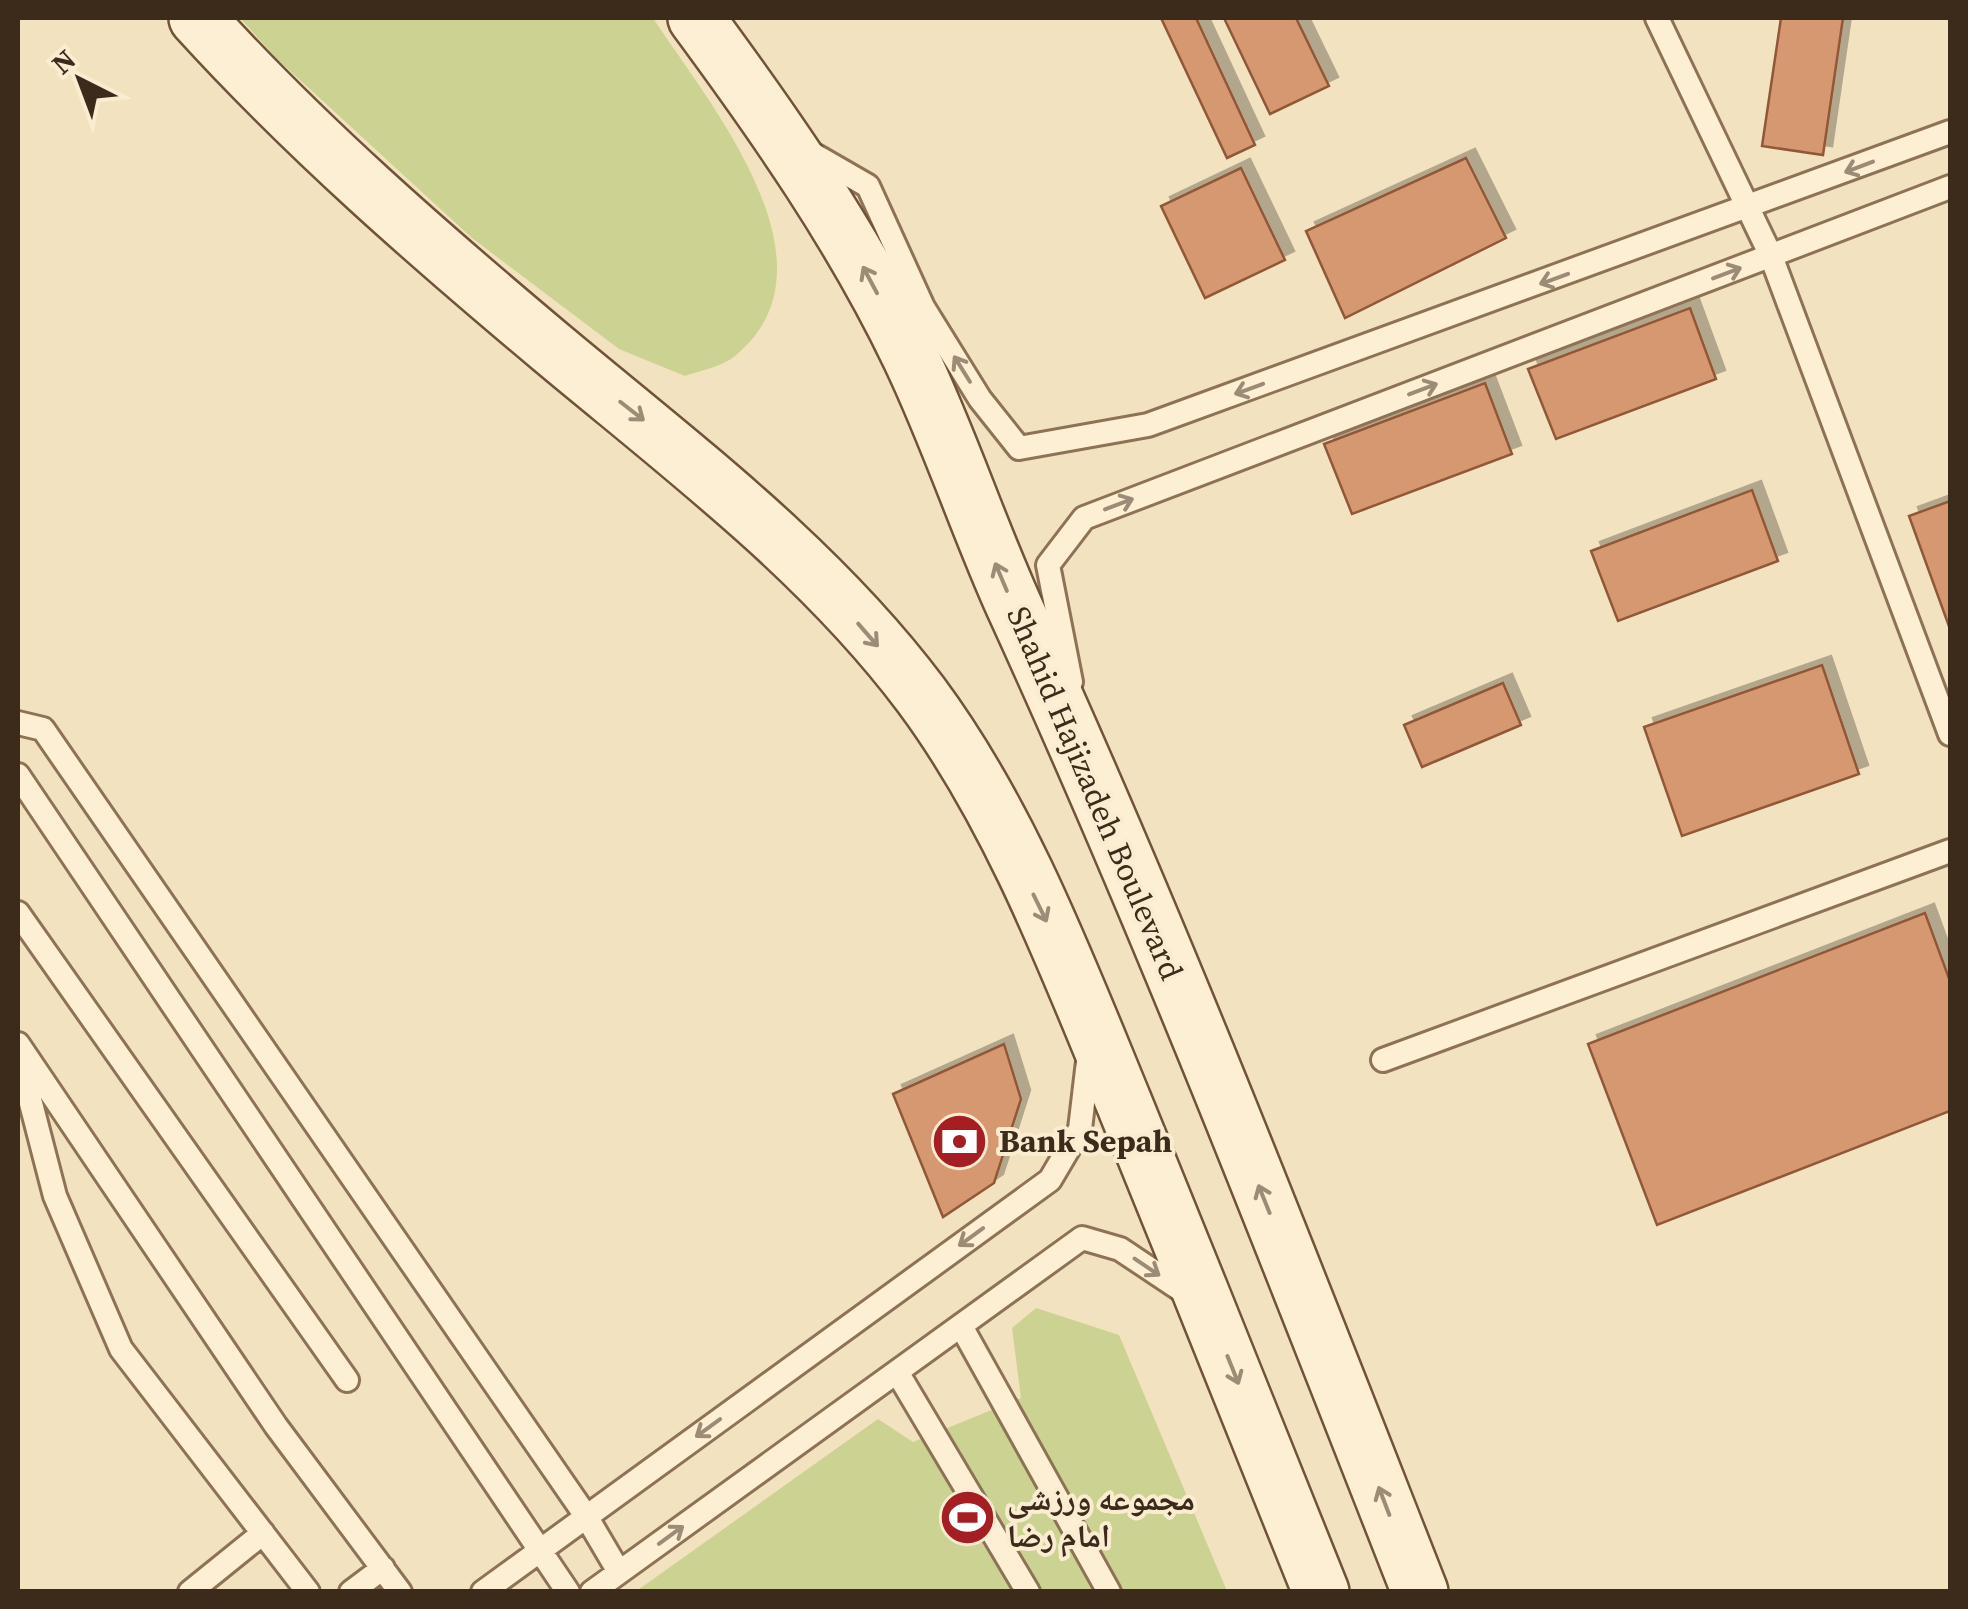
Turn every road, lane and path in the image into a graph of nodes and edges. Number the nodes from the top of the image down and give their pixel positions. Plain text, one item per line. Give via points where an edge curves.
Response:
1 (197, 18) edge
2 (1657, 18) edge
3 (700, 23) edge
4 (1950, 132) edge
5 (785, 138) junction
6 (1950, 187) edge
7 (1750, 209) junction
8 (1771, 256) junction
9 (18, 723) edge
10 (1950, 734) edge
11 (18, 775) edge
12 (1093, 778) junction
13 (1950, 851) edge
14 (18, 913) edge
15 (1092, 1027) junction
16 (18, 1048) edge
17 (1383, 1060) dead end
18 (1208, 1308) junction
19 (961, 1326) junction
20 (897, 1372) junction
21 (346, 1380) dead end
22 (586, 1516) junction
23 (263, 1534) junction
24 (540, 1550) junction
25 (382, 1568) junction
26 (619, 1572) junction
27 (190, 1592) edge
28 (308, 1592) edge
29 (351, 1592) edge
30 (400, 1592) edge
31 (483, 1592) edge
32 (568, 1592) edge
33 (592, 1592) edge
34 (1028, 1592) edge
35 (1109, 1592) edge
36 (1320, 1592) edge
37 (1420, 1592) edge

1 -> 15 main road via 300,126 556,351 657,430 821,584 921,696 1000,824
2 - 7 lane
3 - 5 main road, Shahid Hajizadeh Boulevard
4 -> 7 lane
7 -> 5 lane via 1148,426 1019,448 923,307 868,186
12 -> 5 main road, Shahid Hajizadeh Boulevard via 911,358
6 - 8 lane
7 - 8 lane
8 - 10 lane
12 -> 8 lane via 1048,565 1084,518
9 - 22 lane via 43,729
11 - 24 lane
37 -> 12 main road, Shahid Hajizadeh Boulevard
13 - 17 lane
14 - 21 lane
15 - 18 main road
15 -> 22 lane via 1080,1129 1050,1180
16 - 23 lane via 55,1196 120,1348
16 - 25 lane via 276,1426
19 -> 18 lane via 1082,1238 1120,1249
18 -> 36 main road
19 - 20 lane
19 - 35 lane
26 -> 20 lane
20 - 34 lane
22 - 24 lane
22 - 26 lane
23 - 27 lane
23 - 28 lane
24 - 31 lane
24 - 32 lane
25 - 29 lane
25 - 30 lane
26 - 33 lane

